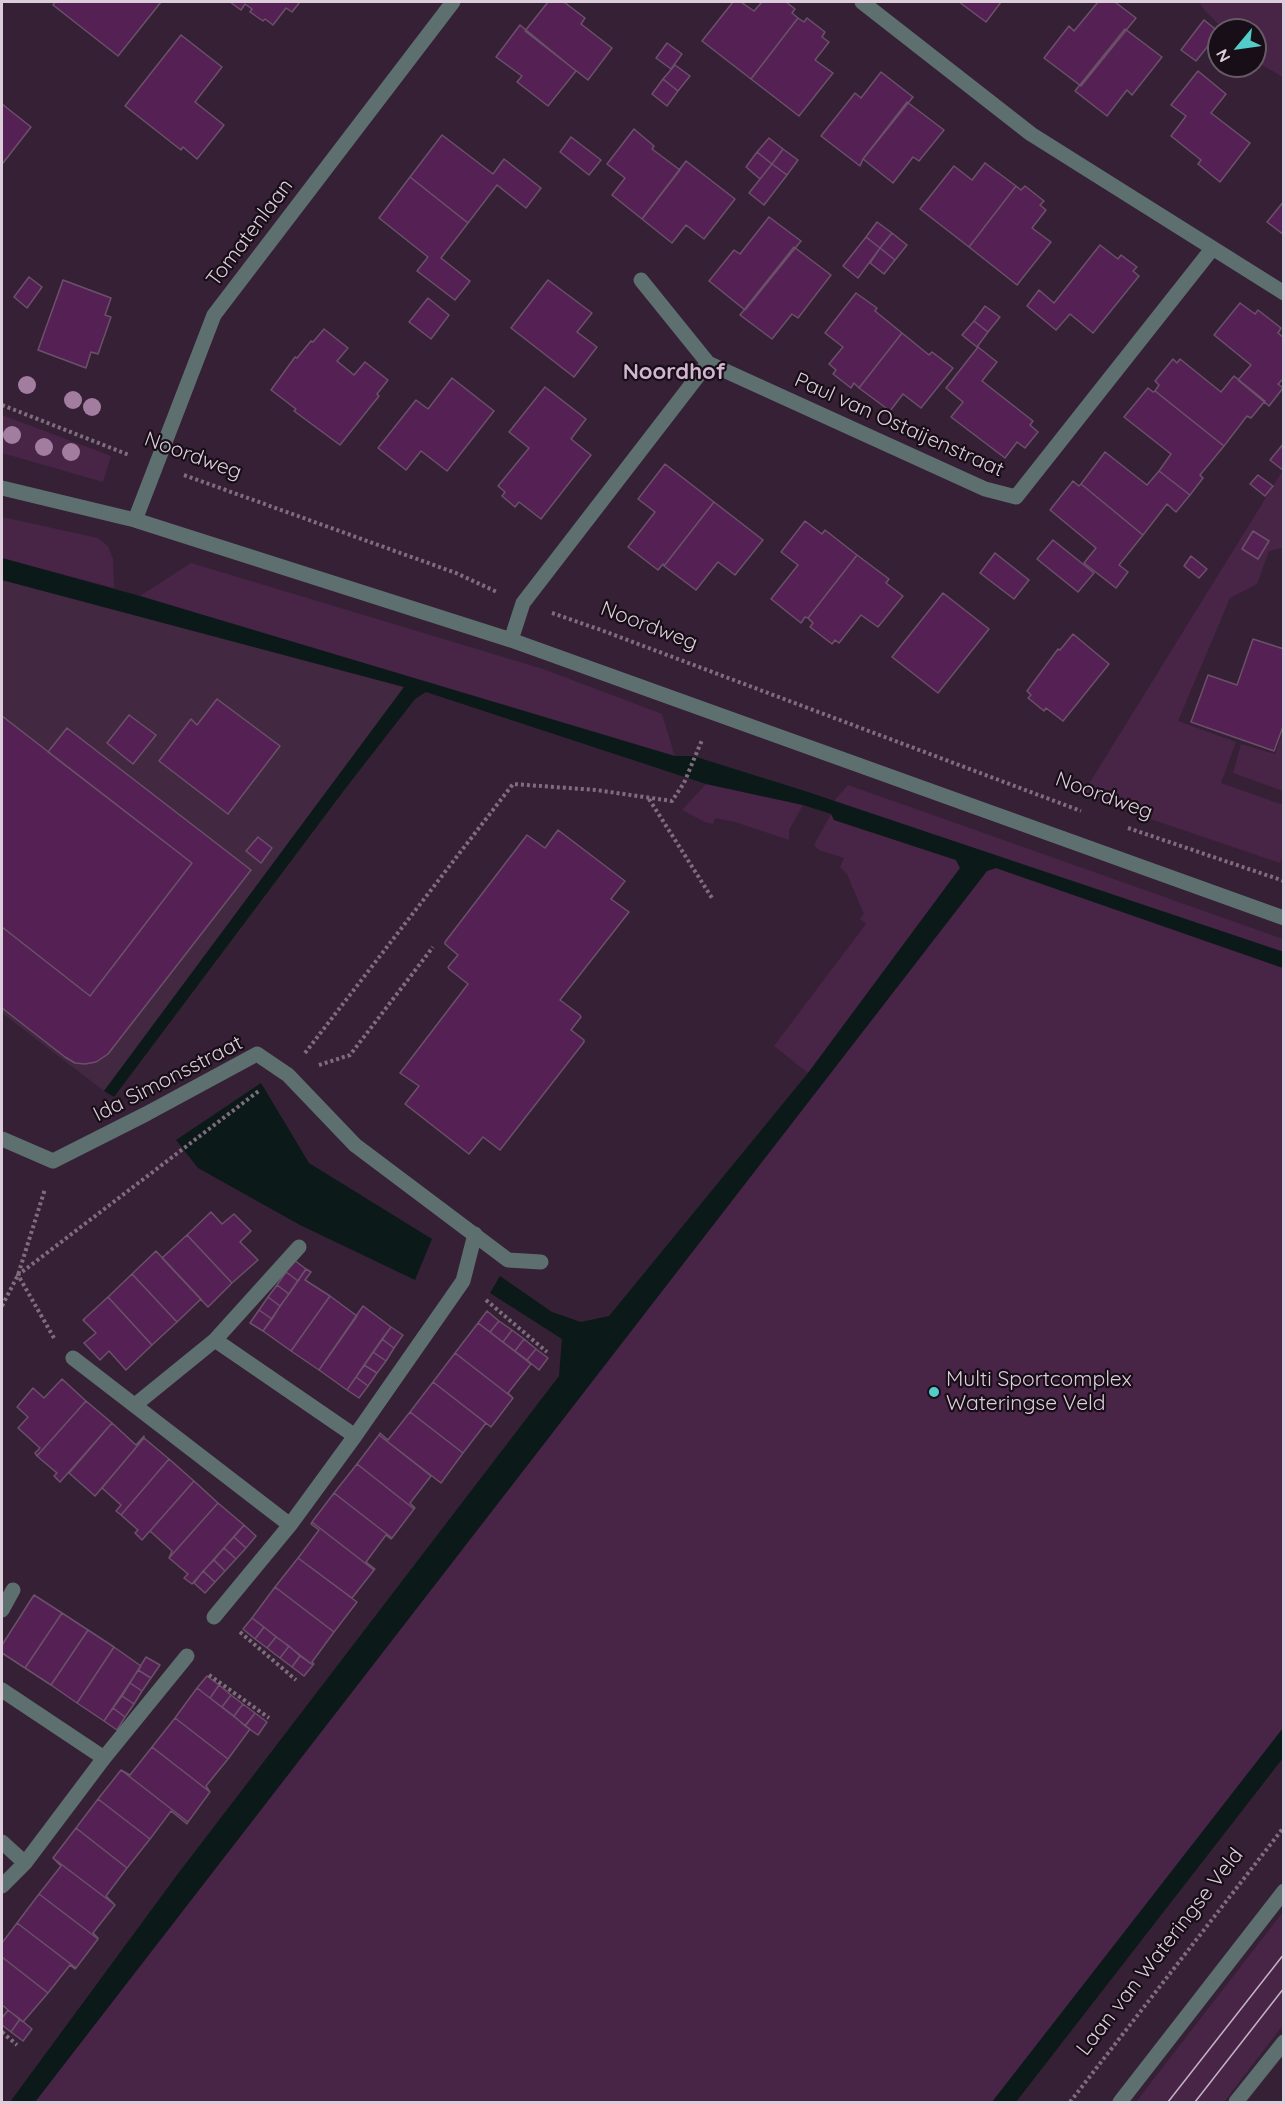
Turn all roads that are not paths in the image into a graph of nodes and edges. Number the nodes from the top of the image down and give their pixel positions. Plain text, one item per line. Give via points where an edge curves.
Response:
1 (453, 2) edge
2 (862, 2) edge
3 (1212, 249) junction
4 (641, 280) dead end
5 (1284, 293) edge
6 (708, 363) junction
7 (2, 488) edge
8 (135, 520) junction
9 (511, 640) junction
10 (1284, 918) edge
11 (2, 1139) edge
12 (475, 1234) junction
13 (299, 1247) dead end
14 (541, 1262) dead end
15 (215, 1340) junction
16 (73, 1358) road end
17 (135, 1405) junction
18 (356, 1436) junction
19 (290, 1525) junction
20 (13, 1590) dead end
21 (2, 1610) edge
22 (216, 1615) road end
23 (186, 1657) road end
24 (2, 1690) edge
25 (104, 1758) junction
26 (2, 1842) edge
27 (25, 1863) junction
28 (2, 1886) edge
29 (1284, 1891) edge
30 (1284, 2042) edge
31 (1120, 2103) edge
32 (1236, 2103) edge

1 - 8 street, Tomatenlaan via 214,315
2 - 3 street via 1031,134
3 - 5 street
3 - 6 street, Paul van Ostaijenstraat via 1017,497 985,489
4 - 6 street, Paul van Ostaijenstraat
6 - 9 street via 523,603
7 - 8 street
8 - 9 street
9 - 10 street
11 - 12 street, Ida Simonsstraat via 53,1161 257,1054 288,1075 355,1145
12 - 14 street, Ida Simonsstraat via 508,1260
12 - 18 street via 463,1281
13 - 15 street
15 - 17 street
15 - 18 street
16 - 17 street
17 - 19 street
18 - 19 street
19 - 22 street
20 - 21 street
23 - 25 street
24 - 25 street
25 - 27 street
26 - 27 street
27 - 28 street
29 - 31 street
30 - 32 street

